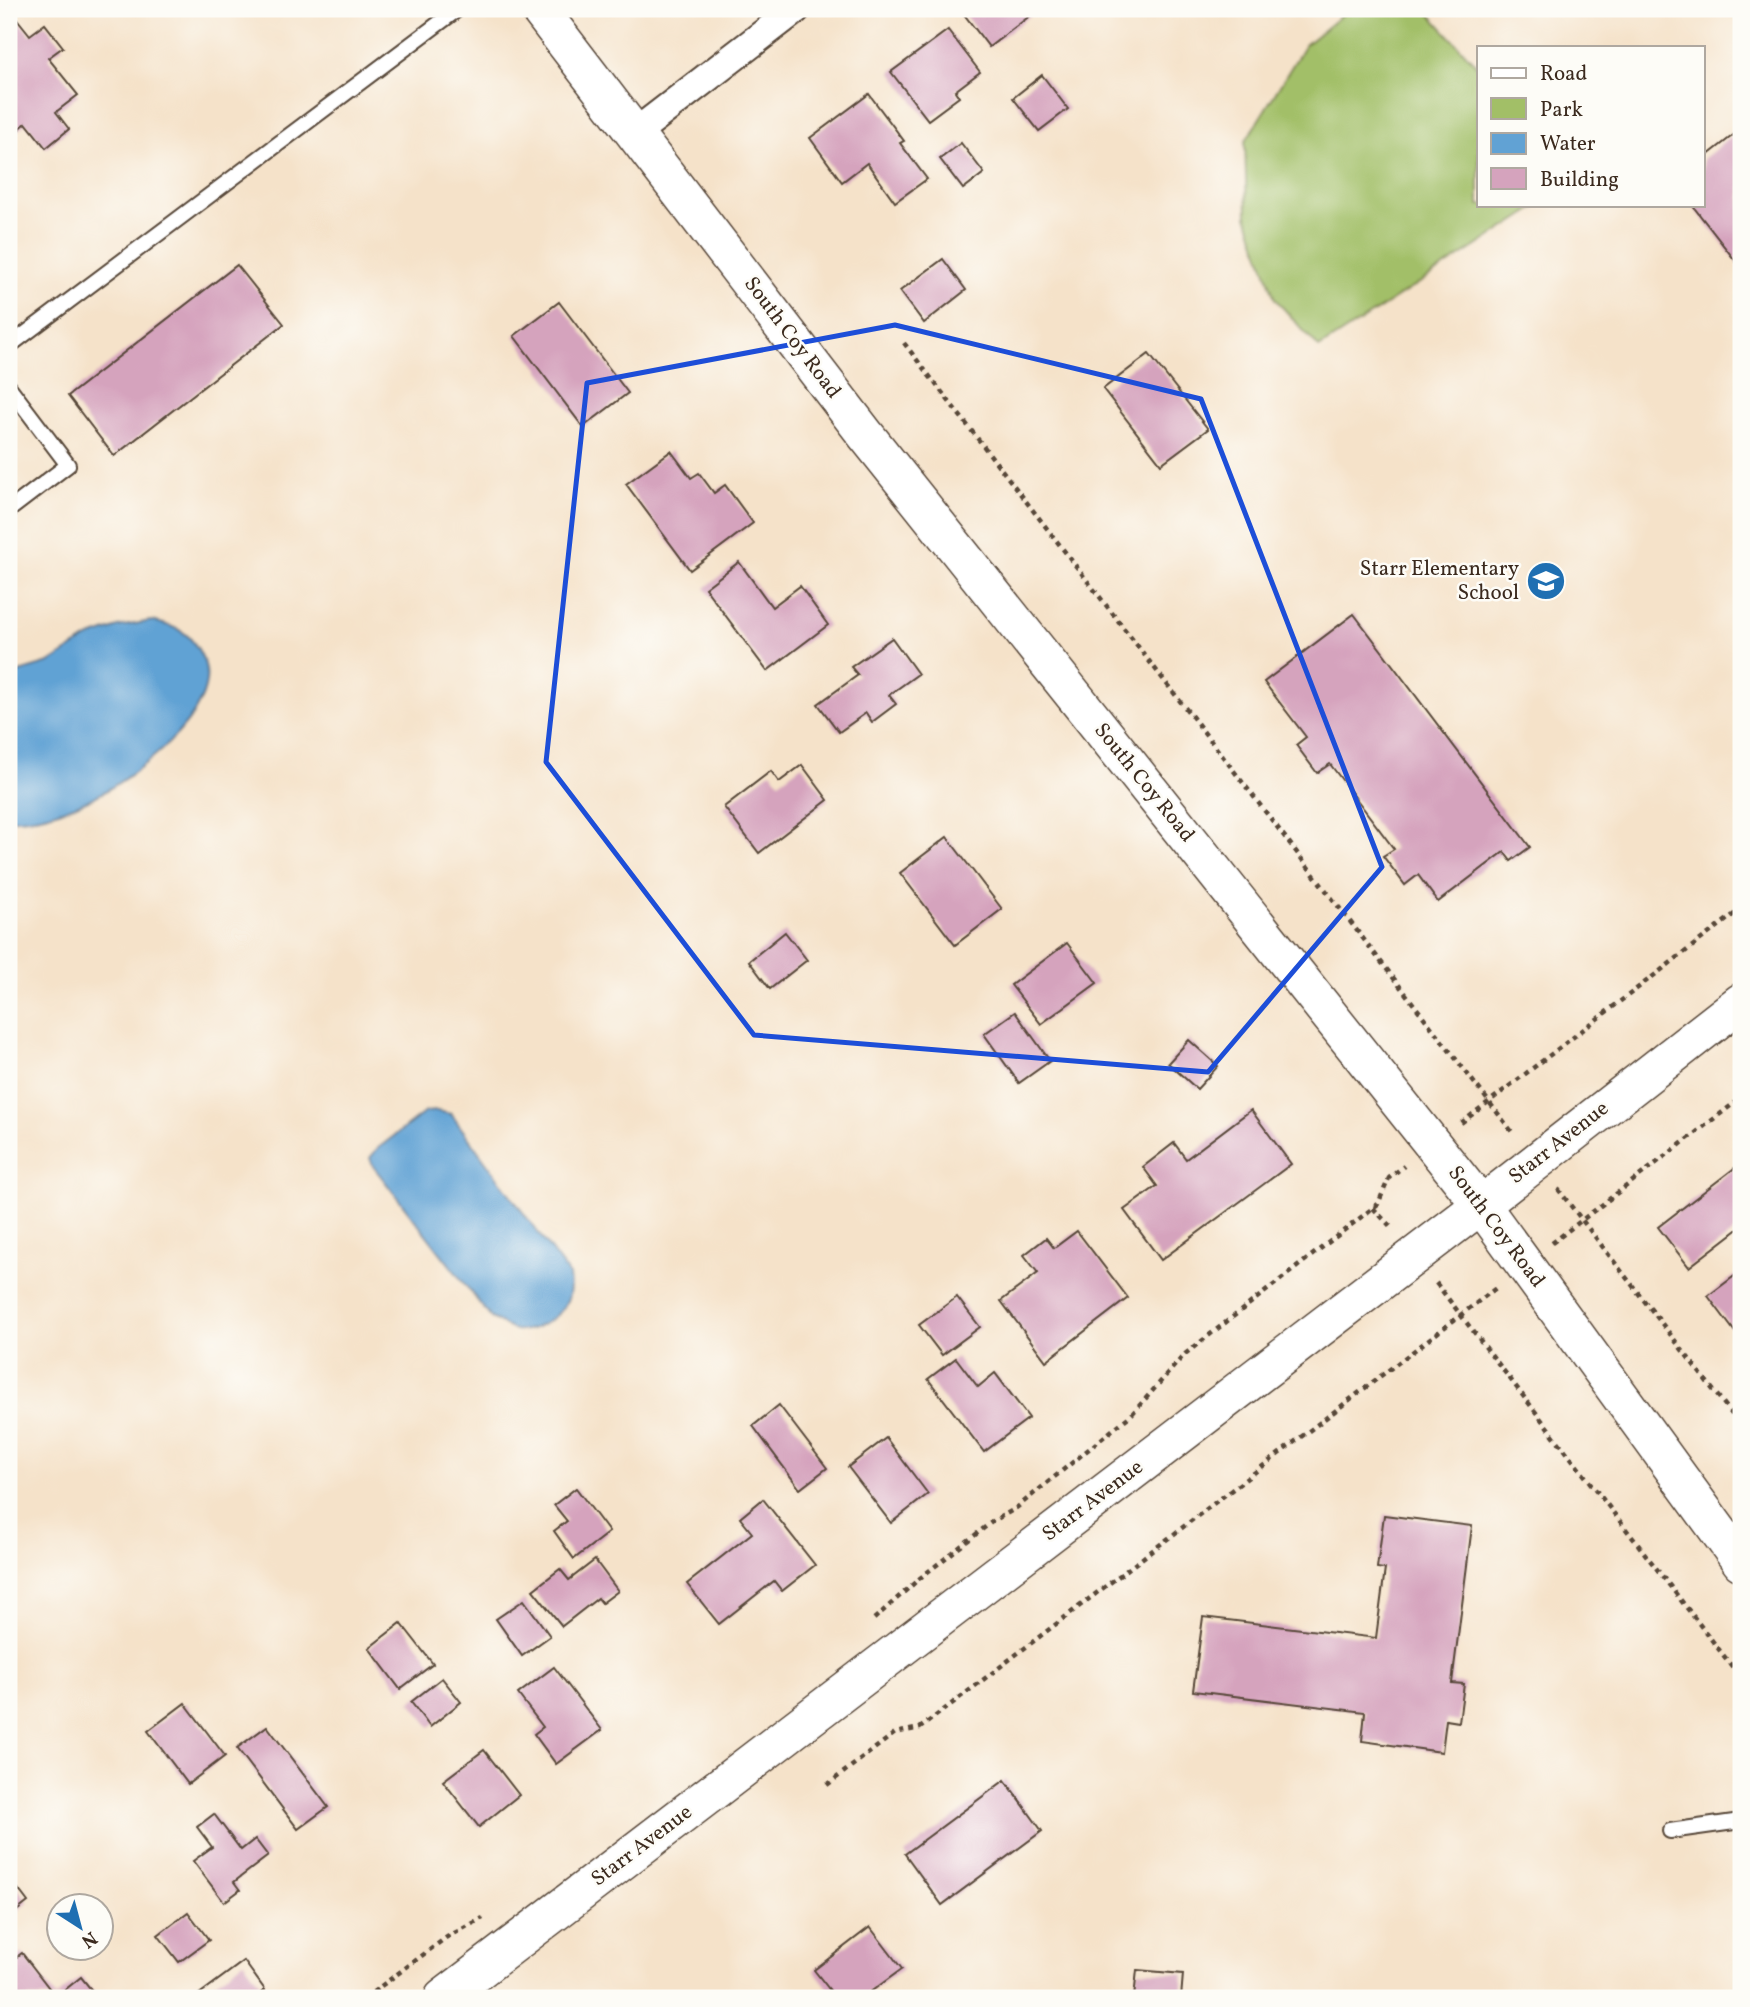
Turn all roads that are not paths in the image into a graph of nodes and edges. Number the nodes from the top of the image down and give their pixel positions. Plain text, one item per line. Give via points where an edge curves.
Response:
1 (458, 9) edge
2 (539, 9) edge
3 (796, 9) edge
4 (635, 133) junction
5 (9, 346) edge
6 (9, 387) edge
7 (9, 510) edge
8 (1741, 1002) edge
9 (1481, 1205) junction
10 (1741, 1562) edge
11 (1741, 1821) edge
12 (1670, 1831) dead end
13 (443, 1998) edge

1 - 5 lane
2 - 4 street, South Coy Road
3 - 4 street
4 - 9 street, South Coy Road via 865,434
6 - 7 lane via 68,465
8 - 9 street, Starr Avenue
9 - 10 street, South Coy Road
9 - 13 street, Starr Avenue
11 - 12 lane

